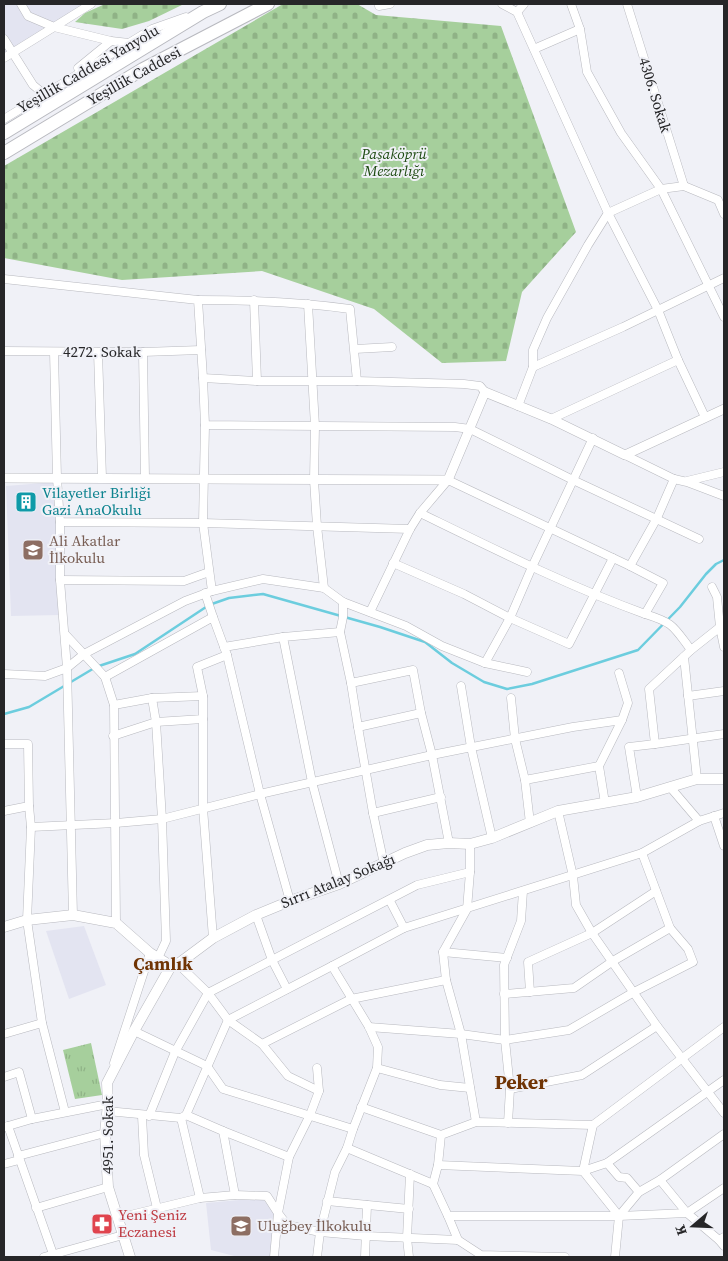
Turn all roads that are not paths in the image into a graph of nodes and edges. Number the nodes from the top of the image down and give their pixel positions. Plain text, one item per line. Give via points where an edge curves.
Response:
1 (21, 4) edge
2 (91, 4) edge
3 (220, 4) edge
4 (268, 4) edge
5 (390, 4) edge
6 (502, 4) edge
7 (524, 4) edge
8 (571, 4) edge
9 (627, 4) edge
10 (379, 6) dead end
11 (203, 12) junction
12 (517, 12) junction
13 (54, 27) junction
14 (580, 30) junction
15 (4, 39) edge
16 (112, 41) junction
17 (129, 42) junction
18 (534, 49) junction
19 (12, 54) junction
20 (4, 58) edge
21 (55, 87) junction
22 (44, 94) junction
23 (4, 119) edge
24 (4, 133) edge
25 (4, 153) edge
26 (684, 186) junction
27 (661, 189) junction
28 (608, 213) junction
29 (724, 214) edge
30 (724, 278) edge
31 (4, 279) edge
32 (708, 285) junction
33 (198, 300) junction
34 (254, 300) junction
35 (308, 304) junction
36 (658, 310) junction
37 (724, 317) edge
38 (392, 347) dead end
39 (355, 348) junction
40 (201, 350) junction
41 (4, 351) edge
42 (54, 352) junction
43 (98, 352) junction
44 (143, 352) junction
45 (678, 360) junction
46 (533, 367) junction
47 (203, 378) junction
48 (256, 381) junction
49 (357, 381) junction
50 (312, 382) junction
51 (485, 392) junction
52 (518, 406) junction
53 (724, 409) edge
54 (705, 417) junction
55 (552, 419) junction
56 (205, 425) junction
57 (315, 426) junction
58 (470, 429) junction
59 (593, 438) junction
60 (625, 455) junction
61 (724, 472) edge
62 (4, 478) edge
63 (56, 478) junction
64 (102, 478) junction
65 (144, 478) junction
66 (203, 478) junction
67 (674, 479) junction
68 (314, 480) junction
69 (448, 480) junction
70 (573, 480) junction
71 (687, 482) junction
72 (724, 496) edge
73 (420, 513) junction
74 (657, 518) junction
75 (60, 522) junction
76 (203, 524) junction
77 (317, 526) junction
78 (551, 528) junction
79 (410, 529) junction
80 (699, 539) dead end
81 (613, 558) junction
82 (393, 563) junction
83 (630, 566) junction
84 (532, 568) junction
85 (209, 572) junction
86 (60, 580) junction
87 (712, 586) dead end
88 (324, 588) junction
89 (209, 592) junction
90 (594, 595) junction
91 (343, 602) junction
92 (370, 612) junction
93 (645, 614) junction
94 (214, 617) junction
95 (510, 618) junction
96 (720, 627) junction
97 (340, 632) junction
98 (65, 634) junction
99 (283, 637) junction
100 (724, 647) edge
101 (691, 650) junction
102 (225, 651) junction
103 (84, 654) junction
104 (684, 657) junction
105 (485, 663) junction
106 (67, 668) junction
107 (528, 672) dead end
108 (619, 673) dead end
109 (4, 674) edge
110 (105, 677) junction
111 (351, 683) junction
112 (461, 686) dead end
113 (724, 691) edge
114 (203, 696) junction
115 (688, 696) junction
116 (152, 698) junction
117 (511, 698) dead end
118 (114, 705) junction
119 (421, 713) junction
120 (203, 719) junction
121 (622, 720) junction
122 (156, 722) junction
123 (358, 727) junction
124 (724, 734) edge
125 (113, 736) junction
126 (692, 738) junction
127 (516, 739) junction
128 (4, 744) edge
129 (655, 744) junction
130 (471, 747) junction
131 (432, 755) junction
132 (599, 766) junction
133 (365, 770) junction
134 (697, 779) junction
135 (724, 779) edge
136 (525, 780) junction
137 (312, 782) junction
138 (670, 787) junction
139 (260, 794) junction
140 (440, 796) junction
141 (637, 797) junction
142 (605, 803) junction
143 (29, 806) junction
144 (204, 808) junction
145 (4, 811) edge
146 (558, 811) junction
147 (373, 813) junction
148 (724, 813) edge
149 (714, 816) junction
150 (162, 819) junction
151 (699, 821) junction
152 (116, 823) junction
153 (530, 823) junction
154 (71, 825) junction
155 (31, 827) junction
156 (492, 838) junction
157 (448, 843) junction
158 (470, 844) junction
159 (724, 846) edge
160 (642, 853) junction
161 (384, 864) junction
162 (470, 872) junction
163 (573, 876) junction
164 (339, 884) junction
165 (523, 891) junction
166 (656, 891) junction
167 (390, 900) junction
168 (290, 901) junction
169 (467, 909) junction
170 (73, 915) junction
171 (256, 915) junction
172 (27, 920) junction
173 (116, 923) junction
174 (4, 927) edge
175 (404, 928) junction
176 (670, 928) junction
177 (592, 933) junction
178 (213, 938) junction
179 (443, 952) junction
180 (154, 956) junction
181 (507, 958) junction
182 (272, 960) junction
183 (613, 961) junction
184 (175, 965) junction
185 (332, 966) junction
186 (446, 980) junction
187 (287, 989) junction
188 (530, 992) junction
189 (634, 992) junction
190 (208, 993) junction
191 (504, 994) junction
192 (351, 999) junction
193 (228, 1020) junction
194 (42, 1022) junction
195 (657, 1026) junction
196 (369, 1027) junction
197 (724, 1027) edge
198 (134, 1031) junction
199 (4, 1034) edge
200 (461, 1034) junction
201 (505, 1040) junction
202 (262, 1044) junction
203 (175, 1052) junction
204 (681, 1059) junction
205 (207, 1066) junction
206 (317, 1068) dead end
207 (378, 1068) junction
208 (4, 1077) edge
209 (724, 1080) edge
210 (107, 1083) junction
211 (470, 1088) junction
212 (510, 1088) junction
213 (319, 1090) junction
214 (708, 1092) junction
215 (361, 1107) junction
216 (107, 1108) junction
217 (65, 1112) junction
218 (724, 1113) edge
219 (310, 1115) junction
220 (146, 1116) junction
221 (184, 1117) junction
222 (32, 1119) junction
223 (476, 1122) junction
224 (508, 1123) junction
225 (592, 1125) junction
226 (6, 1126) edge
227 (353, 1130) junction
228 (223, 1131) junction
229 (105, 1133) junction
230 (441, 1134) junction
231 (724, 1134) edge
232 (347, 1148) junction
233 (289, 1157) junction
234 (18, 1158) junction
235 (607, 1163) junction
236 (4, 1164) edge
237 (438, 1165) junction
238 (583, 1170) junction
239 (410, 1174) junction
240 (660, 1180) junction
241 (432, 1184) junction
242 (108, 1187) junction
243 (724, 1188) edge
244 (639, 1192) junction
245 (235, 1195) junction
246 (200, 1198) junction
247 (327, 1202) junction
248 (367, 1205) junction
249 (36, 1208) junction
250 (157, 1208) junction
251 (408, 1209) junction
252 (278, 1213) junction
253 (687, 1213) junction
254 (448, 1216) junction
255 (619, 1216) junction
256 (118, 1218) junction
257 (320, 1232) junction
258 (123, 1235) junction
259 (366, 1236) junction
260 (407, 1238) junction
261 (458, 1240) junction
262 (723, 1241) edge
263 (52, 1254) junction
264 (480, 1256) edge
265 (44, 1257) edge
266 (130, 1257) edge
267 (274, 1257) edge
268 (317, 1257) edge
269 (365, 1257) edge
270 (409, 1257) edge
271 (565, 1257) edge
272 (615, 1257) edge

1 - 13 street via 28,16
2 - 13 street
3 - 11 highway, Yeşillik Caddesi
4 - 25 highway, Yeşillik Caddesi via 143,69
5 - 10 street
6 - 12 street
7 - 12 street
8 - 14 street
9 - 26 street, 4306. Sokak
11 - 17 street, Yeşillik Caddesi Yanyolu via 152,29
11 - 24 highway, Yeşillik Caddesi
12 - 18 street
13 - 16 street
13 - 19 street
14 - 18 street
14 - 27 street via 587,72 621,133
15 - 19 street
16 - 17 street
16 - 21 street
17 - 21 street, Yeşillik Caddesi Yanyolu
18 - 28 street
19 - 20 street
19 - 22 street via 32,85
21 - 22 street, Yeşillik Caddesi Yanyolu
22 - 23 street, Yeşillik Caddesi Yanyolu
26 - 27 street
26 - 29 street via 718,200
27 - 28 street
27 - 32 street
28 - 36 street
28 - 46 street via 546,318 533,350
30 - 32 street
31 - 33 street
32 - 36 street
32 - 37 street
33 - 34 street
33 - 40 street
34 - 35 street
34 - 48 street
35 - 39 street via 350,310
35 - 50 street
36 - 45 street
36 - 46 street
38 - 39 street
39 - 49 street
40 - 44 street, 4272. Sokak
40 - 47 street
41 - 42 street, 4272. Sokak
42 - 43 street, 4272. Sokak
42 - 63 street
43 - 44 street, 4272. Sokak
43 - 64 street
44 - 65 street
45 - 54 street
45 - 55 street
46 - 52 street
47 - 48 street
47 - 56 street
48 - 50 street
49 - 50 street
49 - 51 street via 464,384 480,386
50 - 57 street
51 - 52 street
51 - 58 street
52 - 55 street
53 - 54 street
54 - 60 street
55 - 59 street
56 - 57 street
56 - 66 street
57 - 58 street
57 - 68 street
58 - 69 street
58 - 70 street
59 - 60 street
59 - 70 street
60 - 67 street
61 - 71 street
62 - 63 street
63 - 64 street
63 - 75 street
64 - 65 street
65 - 66 street
66 - 68 street
66 - 76 street
67 - 71 street
67 - 74 street
68 - 69 street
68 - 77 street
69 - 73 street
69 - 78 street
70 - 74 street
70 - 78 street
71 - 72 street
73 - 79 street
73 - 84 street
74 - 80 street
74 - 83 street
75 - 76 street
75 - 86 street
76 - 77 street
76 - 85 street
77 - 79 street
77 - 88 street
78 - 81 street
78 - 84 street
79 - 82 street
81 - 83 street
81 - 90 street
82 - 92 street
82 - 95 street
83 - 93 street via 663,583
84 - 90 street
84 - 95 street
85 - 86 street via 184,581
85 - 89 street
86 - 98 street
87 - 96 street via 717,597
88 - 89 street via 263,579
88 - 91 street
89 - 94 street
89 - 103 street via 185,600
90 - 93 street
90 - 95 street via 568,644
91 - 92 street
91 - 97 street
92 - 105 street
93 - 101 street via 667,621
94 - 102 street
94 - 110 street
95 - 105 street
96 - 100 street
96 - 101 street
97 - 99 street
97 - 111 street
98 - 103 street
98 - 106 street
99 - 102 street
99 - 137 street
101 - 104 street
102 - 114 street via 197,667
102 - 139 street
103 - 106 street
103 - 110 street
104 - 115 street
104 - 129 street via 649,689
105 - 107 street
106 - 109 street via 45,676
106 - 154 street
108 - 121 street via 628,703
110 - 118 street
111 - 119 street via 413,670
111 - 123 street
112 - 130 street
113 - 115 street
114 - 116 street
114 - 120 street
115 - 126 street
116 - 118 street
116 - 122 street
117 - 127 street
118 - 125 street
119 - 123 street
119 - 131 street
120 - 122 street
120 - 144 street
121 - 127 street
121 - 132 street
122 - 125 street
122 - 150 street
123 - 133 street
124 - 126 street
125 - 152 street
126 - 129 street
126 - 134 street
127 - 130 street
127 - 136 street
128 - 143 street via 28,744
129 - 141 street via 629,747
130 - 131 street
130 - 156 street
131 - 133 street
131 - 140 street
132 - 136 street
132 - 142 street
133 - 137 street
133 - 147 street
134 - 135 main road, Sırrı Atalay Sokağı
134 - 138 main road, Sırrı Atalay Sokağı
136 - 153 street
137 - 139 street
137 - 164 street
138 - 141 main road, Sırrı Atalay Sokağı
138 - 151 street
139 - 144 street
139 - 168 street
140 - 147 street
140 - 157 street
141 - 142 main road, Sırrı Atalay Sokağı
142 - 146 main road, Sırrı Atalay Sokağı
143 - 145 street
143 - 155 street
144 - 150 street
144 - 178 street
146 - 153 main road, Sırrı Atalay Sokağı
146 - 163 street
147 - 161 street
148 - 149 street
149 - 151 street
149 - 159 street
150 - 152 street
150 - 180 street via 166,941
151 - 160 street
152 - 154 street
152 - 173 street
153 - 156 main road, Sırrı Atalay Sokağı
154 - 155 street
154 - 170 street
155 - 172 street
156 - 158 main road, Sırrı Atalay Sokağı
157 - 158 main road, Sırrı Atalay Sokağı
157 - 161 main road, Sırrı Atalay Sokağı via 427,845
158 - 162 street
160 - 163 street
160 - 166 street
161 - 164 main road, Sırrı Atalay Sokağı
162 - 167 street via 418,885
162 - 169 street
163 - 165 street
163 - 177 street via 576,905
164 - 168 main road, Sırrı Atalay Sokağı
165 - 169 street
165 - 181 street via 521,921
166 - 176 street
166 - 177 street
167 - 175 street
167 - 182 street
168 - 171 main road, Sırrı Atalay Sokağı
169 - 175 street
169 - 179 street
170 - 172 main road
170 - 173 main road
171 - 178 main road, Sırrı Atalay Sokağı
171 - 182 street
172 - 174 main road
172 - 194 street
173 - 180 main road
175 - 185 street
176 - 183 street
176 - 189 street via 688,949 693,962
177 - 183 street
177 - 188 street via 528,962
178 - 184 main road, Sırrı Atalay Sokağı
179 - 181 street
179 - 186 street
180 - 184 main road
180 - 210 street
181 - 191 street
182 - 187 street
182 - 190 street
183 - 188 street via 574,988
183 - 189 street
184 - 190 street
184 - 198 main road, 4951. Sokak
185 - 187 street
185 - 192 street
186 - 192 street
186 - 200 street
187 - 193 street
188 - 191 street
189 - 195 street
189 - 201 street via 569,1030
190 - 193 street
190 - 203 street
191 - 201 street
192 - 196 street
192 - 202 street
193 - 202 street
193 - 205 street
194 - 199 street
194 - 217 street
195 - 204 street
195 - 212 street via 582,1075
196 - 200 street
196 - 207 street via 378,1047
197 - 204 street
198 - 203 street
198 - 210 main road, 4951. Sokak
200 - 201 street
200 - 211 street
201 - 212 street
202 - 213 street via 288,1076
203 - 205 street
203 - 220 street
204 - 214 street
204 - 225 street
205 - 219 street via 223,1089
205 - 221 street
206 - 213 street
207 - 211 street via 440,1086
207 - 215 street
208 - 222 street via 19,1072
209 - 214 street
210 - 216 main road, 4951. Sokak
211 - 223 street
212 - 224 street
213 - 219 street
214 - 218 street
214 - 235 street
215 - 227 street
215 - 230 street
216 - 217 street
216 - 220 street
216 - 229 main road, 4951. Sokak
217 - 222 street
219 - 227 street
219 - 233 street
220 - 221 street
220 - 250 street via 144,1155
221 - 228 street
221 - 246 street
222 - 226 street
223 - 224 street
223 - 230 street
224 - 225 street
225 - 238 street
226 - 234 street
227 - 232 street
228 - 233 street
228 - 245 street
229 - 234 street
229 - 242 main road, 4951. Sokak
230 - 237 street
231 - 240 street
232 - 239 street
232 - 247 street via 335,1172
233 - 252 street
234 - 236 street
234 - 249 street
235 - 238 street
235 - 244 street
237 - 238 street
237 - 241 street
238 - 255 street
239 - 241 street
239 - 251 street
240 - 244 street
240 - 253 street
241 - 254 street
242 - 249 street
242 - 256 main road, 4951. Sokak
243 - 253 street
244 - 255 street
245 - 246 street
245 - 252 street via 267,1196
246 - 250 street
247 - 248 street
247 - 257 street
248 - 251 street
248 - 259 street
249 - 263 street
250 - 256 street
251 - 260 street
252 - 257 street via 287,1225
252 - 267 street
253 - 255 street
253 - 262 street
254 - 255 street
254 - 261 street
255 - 272 street
256 - 258 main road, 4951. Sokak
257 - 259 street
257 - 268 street
258 - 263 street
258 - 266 main road, 4951. Sokak
259 - 260 street
259 - 269 street
260 - 261 street
260 - 270 street
261 - 264 street
263 - 265 street
264 - 271 street

